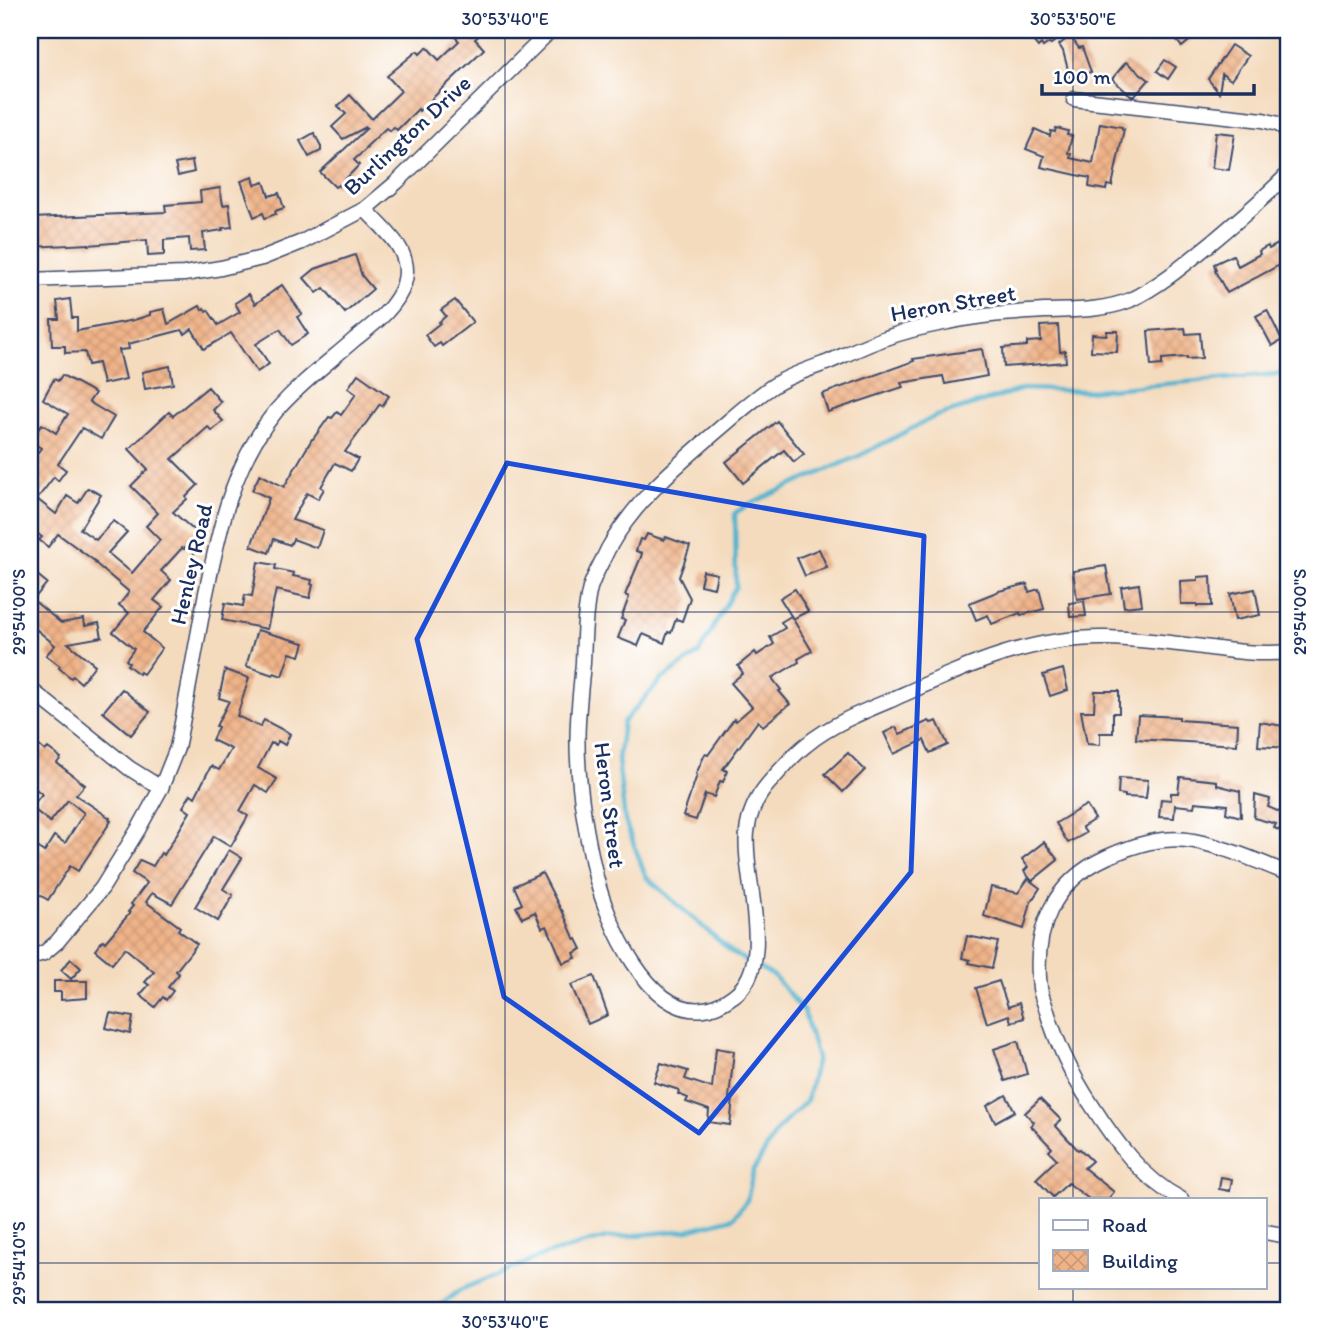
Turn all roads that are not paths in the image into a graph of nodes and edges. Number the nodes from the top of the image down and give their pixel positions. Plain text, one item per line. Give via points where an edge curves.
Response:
1 (551, 30) edge
2 (1277, 30) edge
3 (1289, 38) edge
4 (1074, 99) dead end
5 (1289, 131) edge
6 (1289, 173) edge
7 (365, 209) junction
8 (30, 280) edge
9 (1289, 652) edge
10 (30, 689) edge
11 (161, 788) junction
12 (1289, 874) edge
13 (30, 957) edge
14 (1179, 1198) edge
15 (1266, 1232) edge
16 (1289, 1236) edge

1 - 7 street, Burlington Drive
2 - 3 street
4 - 5 street via 1263,120
6 - 9 street, Heron Street via 1190,261 1132,299 1115,305 999,313 948,322 887,337 777,383 639,503 599,566 586,621 578,760 588,842 600,892 619,939 648,984 666,1001 686,1009 706,1009 741,991 755,958 755,917 746,853 750,813 772,779 807,744 830,729 953,672 1037,643 1106,638 1249,653
7 - 8 street, Burlington Drive via 302,242 221,268 184,274
7 - 11 street, Henley Road via 402,250 404,285 386,313 276,411 234,481 213,561 177,748
10 - 11 street
11 - 13 street, Henley Road via 102,888 57,942
12 - 14 street via 1193,841 1164,839 1129,847 1069,881 1041,933 1040,989 1079,1085 1105,1127 1140,1169
15 - 16 street

